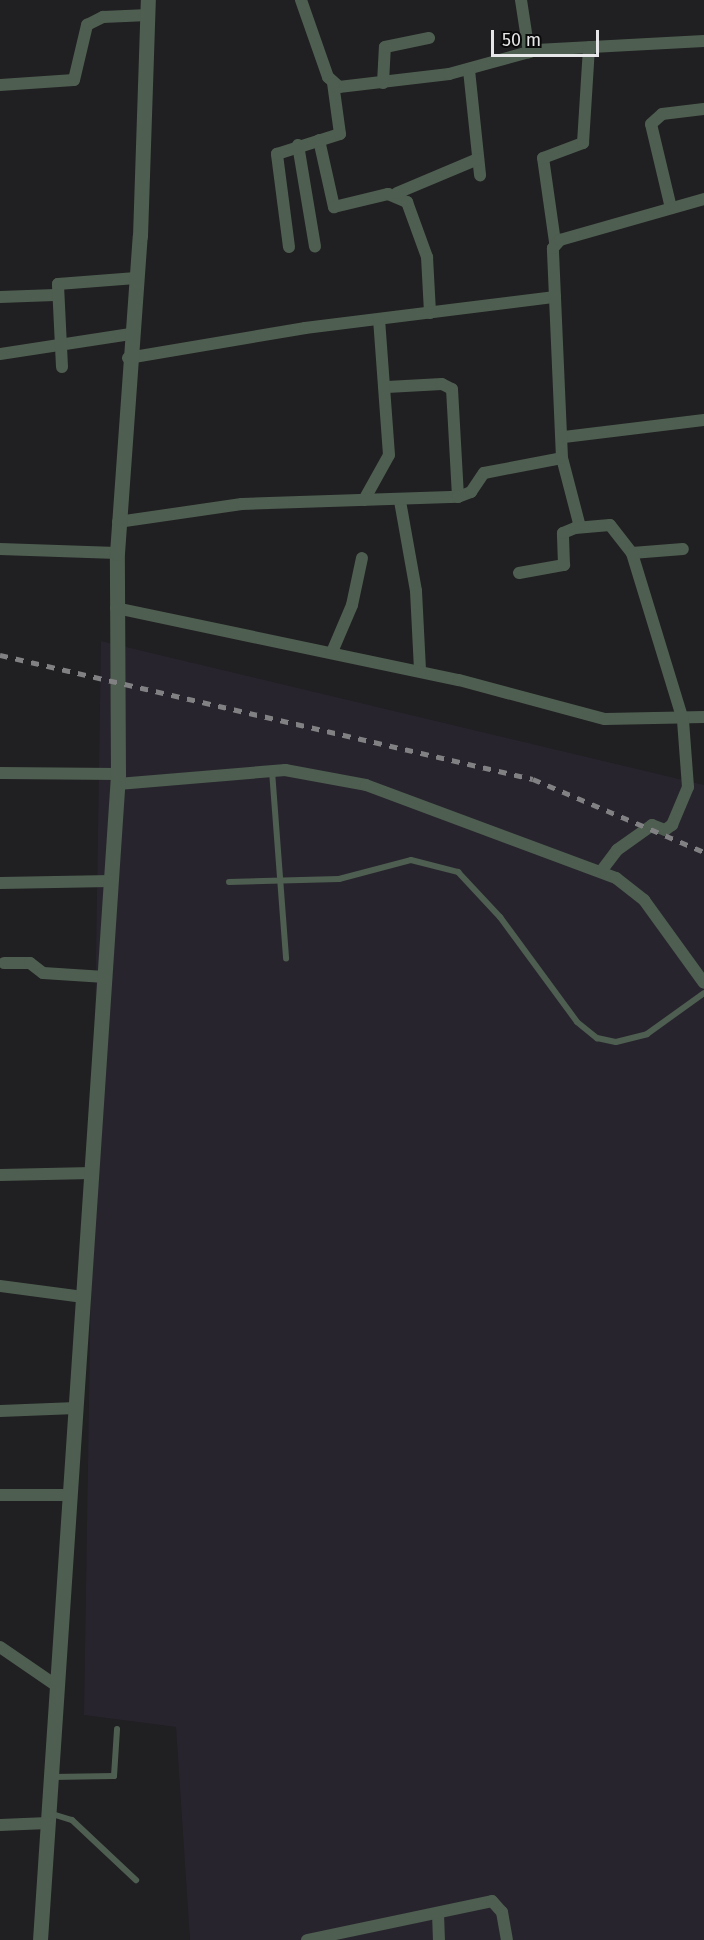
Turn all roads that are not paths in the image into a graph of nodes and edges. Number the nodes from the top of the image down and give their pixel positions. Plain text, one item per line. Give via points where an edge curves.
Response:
1 (301, 0) edge
2 (521, 0) edge
3 (148, 8) edge
4 (429, 38) dead end
5 (704, 41) edge
6 (589, 46) junction
7 (529, 52) junction
8 (469, 70) junction
9 (333, 83) junction
10 (383, 83) junction
11 (0, 85) edge
12 (704, 109) edge
13 (319, 140) junction
14 (298, 146) junction
15 (478, 159) junction
16 (480, 175) dead end
17 (397, 193) junction
18 (704, 199) edge
19 (671, 208) junction
20 (555, 242) junction
21 (289, 247) dead end
22 (315, 247) dead end
23 (136, 278) junction
24 (55, 295) junction
25 (0, 297) edge
26 (555, 297) junction
27 (430, 313) junction
28 (379, 319) junction
29 (130, 334) junction
30 (60, 346) junction
31 (0, 354) edge
32 (128, 358) junction
33 (63, 367) dead end
34 (387, 387) junction
35 (704, 420) edge
36 (564, 436) junction
37 (562, 458) junction
38 (458, 497) junction
39 (364, 500) junction
40 (400, 501) junction
41 (118, 522) junction
42 (580, 527) junction
43 (0, 549) edge
44 (683, 549) dead end
45 (117, 553) junction
46 (632, 553) junction
47 (362, 558) dead end
48 (519, 573) dead end
49 (116, 608) junction
50 (332, 652) junction
51 (420, 671) junction
52 (704, 717) edge
53 (683, 720) junction
54 (272, 771) junction
55 (0, 772) edge
56 (118, 779) junction
57 (602, 870) junction
58 (111, 882) junction
59 (229, 882) dead end
60 (0, 883) edge
61 (279, 885) junction
62 (286, 958) dead end
63 (4, 963) dead end
64 (105, 977) junction
65 (704, 983) edge
66 (704, 993) edge
67 (92, 1173) junction
68 (0, 1175) edge
69 (0, 1286) edge
70 (83, 1298) junction
71 (76, 1408) junction
72 (0, 1411) edge
73 (0, 1495) edge
74 (70, 1495) junction
75 (0, 1647) edge
76 (57, 1686) junction
77 (117, 1729) dead end
78 (51, 1777) junction
79 (48, 1818) junction
80 (0, 1825) edge
81 (136, 1880) dead end
82 (438, 1912) junction
83 (40, 1940) edge
84 (307, 1940) edge
85 (439, 1940) edge
86 (507, 1940) edge

1 - 9 street
2 - 7 street
3 - 11 street via 103,17 87,25 74,80
3 - 23 street
4 - 10 street via 385,47
5 - 6 street
6 - 7 street
6 - 20 street via 583,143 543,158
7 - 8 street
8 - 10 street
8 - 15 street
9 - 10 street via 348,87
9 - 13 street via 340,134
12 - 19 street via 662,114 651,124
13 - 14 street
13 - 17 street via 334,207
14 - 21 street via 277,154
14 - 22 street
15 - 16 street
15 - 17 street
17 - 27 street via 407,202 427,257
18 - 19 street
19 - 20 street
20 - 26 street
23 - 24 street via 66,280 58,284
23 - 29 street
24 - 25 street
24 - 30 street
26 - 27 street
26 - 36 street
27 - 28 street
28 - 32 street
28 - 34 street
29 - 30 street
29 - 32 street
30 - 31 street
30 - 33 street
32 - 41 street
34 - 38 street via 441,384 452,389
34 - 39 street via 388,455
35 - 36 street
36 - 37 street
37 - 38 street via 484,473 471,492
37 - 42 street
38 - 40 street
39 - 40 street
39 - 41 street via 242,504
40 - 51 street via 416,591
41 - 45 street
42 - 46 street via 610,525
42 - 48 street via 563,533 564,565
43 - 45 street
44 - 46 street
45 - 49 street
46 - 53 street
47 - 50 street via 352,605
49 - 50 street
49 - 56 street
50 - 51 street
51 - 53 street via 605,719
52 - 53 street
53 - 57 street via 689,776 684,806 672,825 664,830 652,825 617,850
54 - 56 street
54 - 57 street via 304,771 366,785
54 - 61 lane
55 - 56 street
56 - 58 street
57 - 65 street via 644,900
58 - 60 street
58 - 64 street
59 - 61 lane
61 - 62 lane
61 - 66 lane via 339,879 411,860 458,872 492,908 577,1022 597,1038 616,1042 647,1034
63 - 64 street via 30,963 43,973
64 - 67 street
67 - 68 street
67 - 70 street
69 - 70 street
70 - 71 street
71 - 72 street
71 - 74 street
73 - 74 street
74 - 76 street
75 - 76 street
76 - 78 street
77 - 78 lane via 114,1776
78 - 79 street
79 - 80 street
79 - 81 lane via 72,1820
79 - 83 street
82 - 84 street
82 - 85 street
82 - 86 street via 492,1901 502,1912

